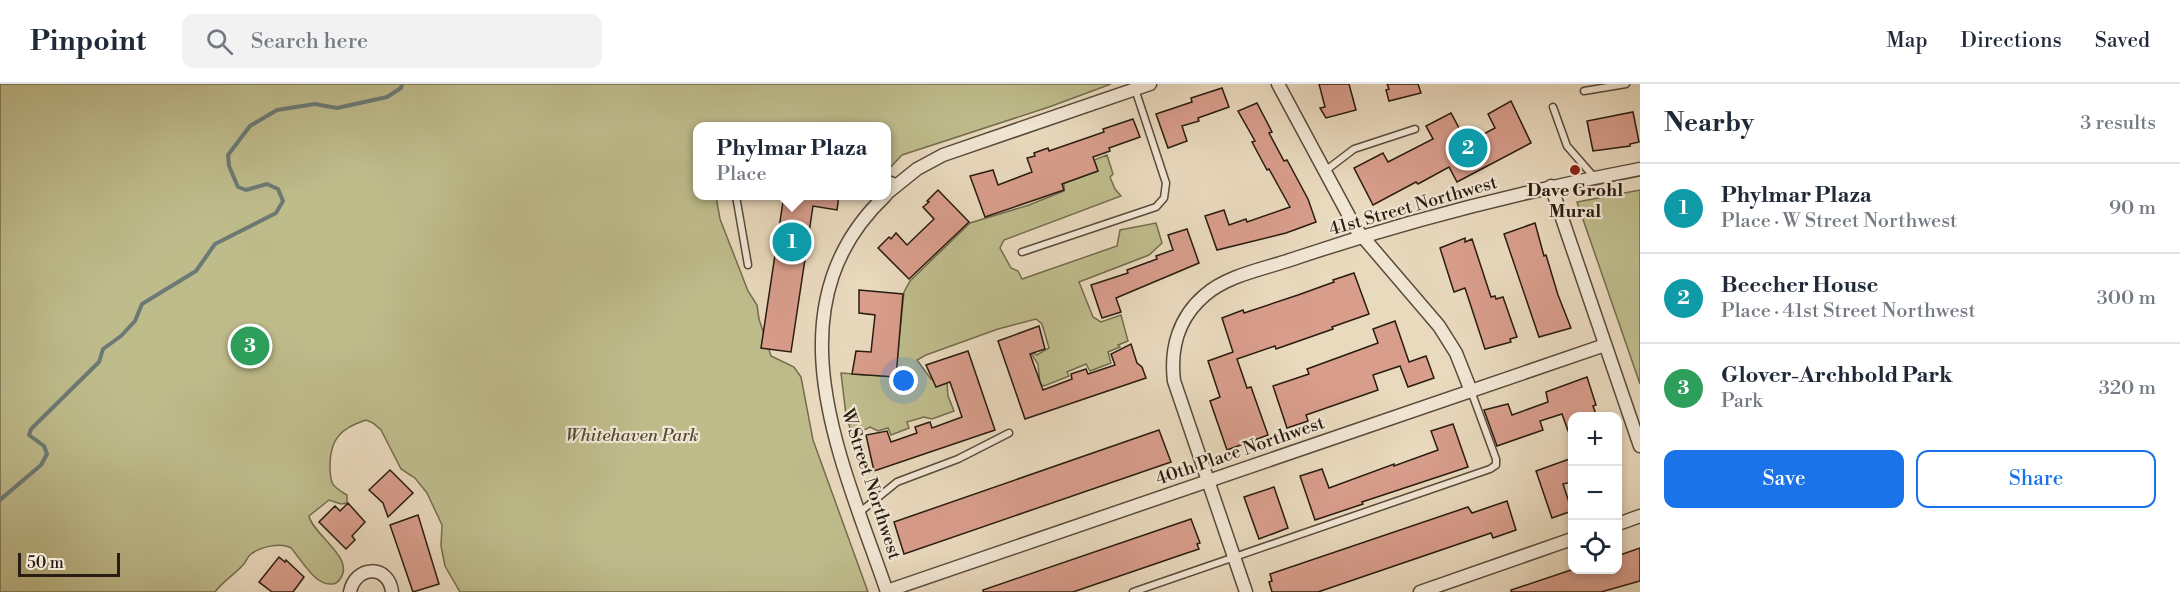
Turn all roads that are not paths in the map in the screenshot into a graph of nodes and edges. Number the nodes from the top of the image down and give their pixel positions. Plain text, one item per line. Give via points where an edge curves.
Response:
1 (1150, 84) edge
2 (1278, 84) edge
3 (1626, 84) edge
4 (1135, 89) junction
5 (1584, 91) dead end
6 (1553, 107) dead end
7 (1415, 129) dead end
8 (1640, 169) edge
9 (1324, 171) junction
10 (1594, 178) junction
11 (891, 180) edge
12 (898, 183) junction
13 (1551, 186) junction
14 (891, 190) edge
15 (737, 200) edge
16 (881, 200) edge
17 (1361, 237) junction
18 (1022, 252) dead end
19 (748, 265) dead end
20 (1605, 345) junction
21 (1471, 391) junction
22 (1009, 433) dead end
23 (1640, 446) edge
24 (1208, 481) junction
25 (859, 513) junction
26 (1640, 516) edge
27 (1622, 522) edge
28 (1568, 541) edge
29 (1234, 556) junction
30 (350, 592) edge
31 (392, 592) edge
32 (887, 592) edge
33 (1133, 592) edge
34 (1246, 592) edge
35 (1420, 592) edge

1 - 4 street, W Street Northwest
2 - 9 street
3 - 5 lane
4 - 12 street, W Street Northwest via 943,155
4 - 18 lane via 1166,183 1164,198 1156,207
6 - 10 lane via 1567,146
7 - 9 lane via 1354,149
8 - 10 street, 41st Street Northwest
9 - 17 street
10 - 13 street, 41st Street Northwest
11 - 12 lane
12 - 14 street, W Street Northwest
13 - 17 street, 41st Street Northwest
13 - 20 street
15 - 19 lane
16 - 25 street, W Street Northwest via 849,239 835,269 825,305 822,337 830,422
17 - 21 street via 1439,326 1456,353
17 - 24 street, 41st Street Northwest via 1233,280 1208,293 1190,311 1180,328 1173,373
20 - 21 street, 40th Place Northwest
20 - 23 street
21 - 24 street, 40th Place Northwest
21 - 29 lane via 1496,465
22 - 25 lane via 958,459 897,482
24 - 29 street, 41st Street Northwest
24 - 32 street, 40th Place Northwest
25 - 32 street, W Street Northwest
26 - 27 street
28 - 35 street
29 - 33 lane
29 - 34 street, 41st Street Northwest
30 - 31 street via 357,576 373,572 387,579

